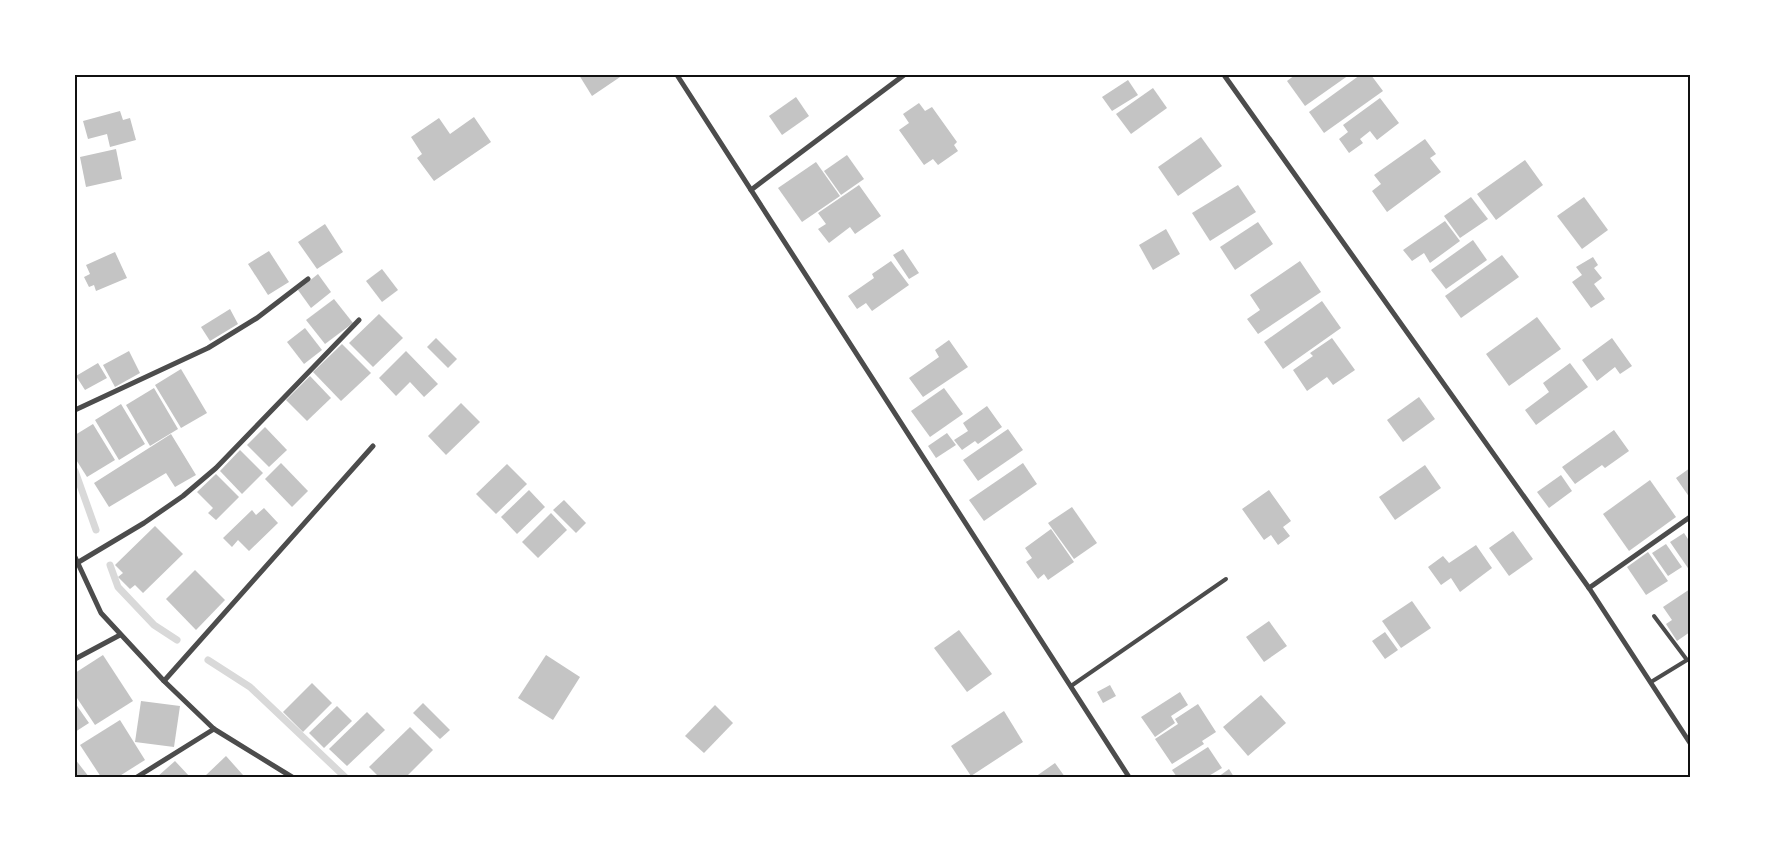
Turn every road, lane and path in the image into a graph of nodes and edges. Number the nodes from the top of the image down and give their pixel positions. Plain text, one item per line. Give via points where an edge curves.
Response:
1 (677, 75) edge
2 (904, 75) edge
3 (1224, 75) edge
4 (751, 190) junction
5 (308, 279) dead end
6 (359, 320) dead end
7 (75, 410) edge
8 (373, 446) dead end
9 (1690, 517) edge
10 (75, 557) edge
11 (77, 563) junction
12 (1226, 579) dead end
13 (1589, 588) junction
14 (1654, 616) dead end
15 (120, 635) junction
16 (75, 659) edge
17 (164, 681) junction
18 (1651, 682) junction
19 (1071, 686) junction
20 (214, 728) junction
21 (1690, 743) edge
22 (137, 777) edge
23 (292, 777) edge
24 (1129, 777) edge

1 - 4 street
2 - 4 street
3 - 13 street
4 - 19 street
5 - 7 street via 257,318 208,348
6 - 11 street via 216,468 144,523
8 - 17 street
9 - 13 street
10 - 11 street
11 - 15 street via 101,613
12 - 19 lane
13 - 18 street
14 - 18 lane via 1687,660
15 - 16 street
15 - 17 street
17 - 20 street
18 - 21 street
19 - 24 street
20 - 22 street
20 - 23 street

